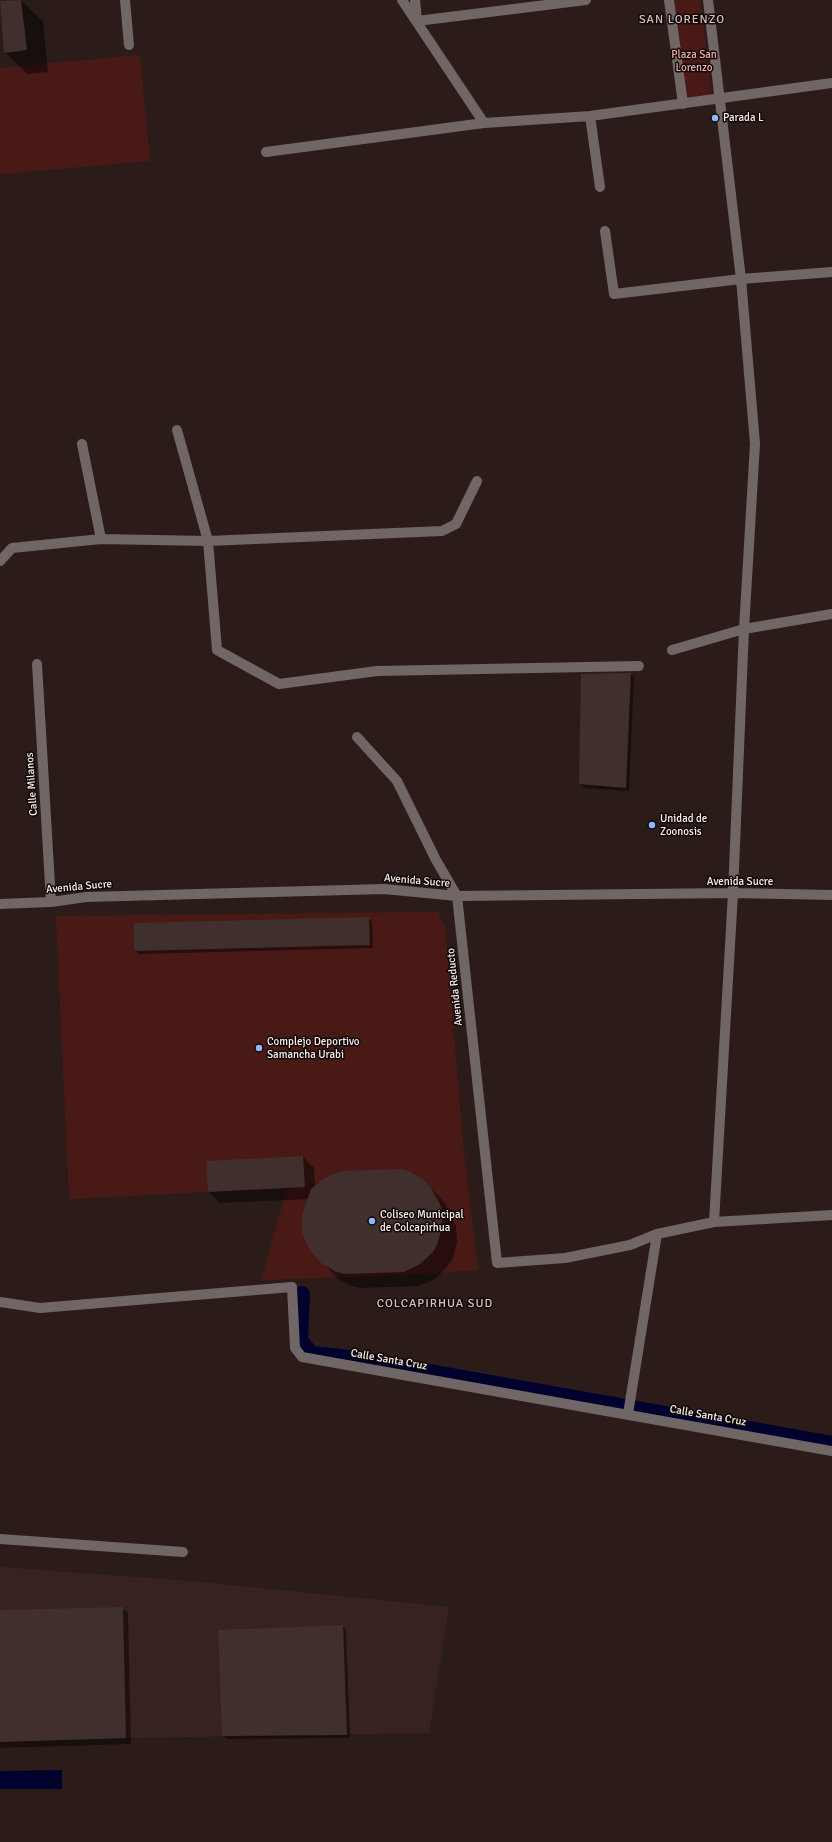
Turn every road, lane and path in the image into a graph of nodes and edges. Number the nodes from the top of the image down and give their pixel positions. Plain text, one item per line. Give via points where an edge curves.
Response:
1 (125, 0) edge
2 (402, 0) edge
3 (415, 0) edge
4 (586, 0) edge
5 (669, 0) edge
6 (708, 0) edge
7 (417, 21) junction
8 (129, 45) dead end
9 (832, 83) edge
10 (719, 98) junction
11 (683, 104) junction
12 (590, 116) junction
13 (484, 123) junction
14 (266, 152) dead end
15 (600, 187) dead end
16 (605, 231) dead end
17 (832, 272) edge
18 (741, 279) junction
19 (177, 430) dead end
20 (82, 444) dead end
21 (477, 481) dead end
22 (101, 539) junction
23 (208, 541) junction
24 (0, 561) edge
25 (832, 614) edge
26 (744, 629) junction
27 (672, 650) dead end
28 (37, 664) dead end
29 (639, 666) dead end
30 (357, 738) dead end
31 (733, 893) junction
32 (832, 894) edge
33 (457, 896) junction
34 (52, 902) junction
35 (0, 904) edge
36 (832, 1215) edge
37 (714, 1222) junction
38 (657, 1234) junction
39 (0, 1302) edge
40 (628, 1414) junction
41 (832, 1451) edge
42 (0, 1539) edge
43 (183, 1552) dead end

1 - 8 street
2 - 7 street
3 - 7 street
4 - 7 street
5 - 11 street
6 - 10 street
7 - 13 street
9 - 10 street
10 - 11 street
10 - 18 street
11 - 12 street
12 - 13 street
12 - 15 street
13 - 14 street
16 - 18 street via 614,294
17 - 18 street
18 - 26 street via 755,444
19 - 23 street
20 - 22 street
21 - 23 street via 456,524 442,531
22 - 23 street
22 - 24 street via 12,548
23 - 29 street via 217,650 279,684 377,671
25 - 26 street
26 - 27 street
26 - 31 street
28 - 34 street, Calle Milanos
30 - 33 street, Avenida Reducto via 397,781
31 - 32 street, Avenida Sucre
31 - 33 street, Avenida Sucre
31 - 37 street
33 - 34 street, Avenida Sucre via 384,889 86,897
33 - 38 street, Avenida Reducto via 497,1263 565,1258 630,1245
34 - 35 street, Avenida Sucre
36 - 37 street
37 - 38 street
38 - 40 street
39 - 40 street, Calle Santa Cruz via 40,1308 292,1287 295,1348 302,1357
40 - 41 street, Calle Santa Cruz
42 - 43 street

